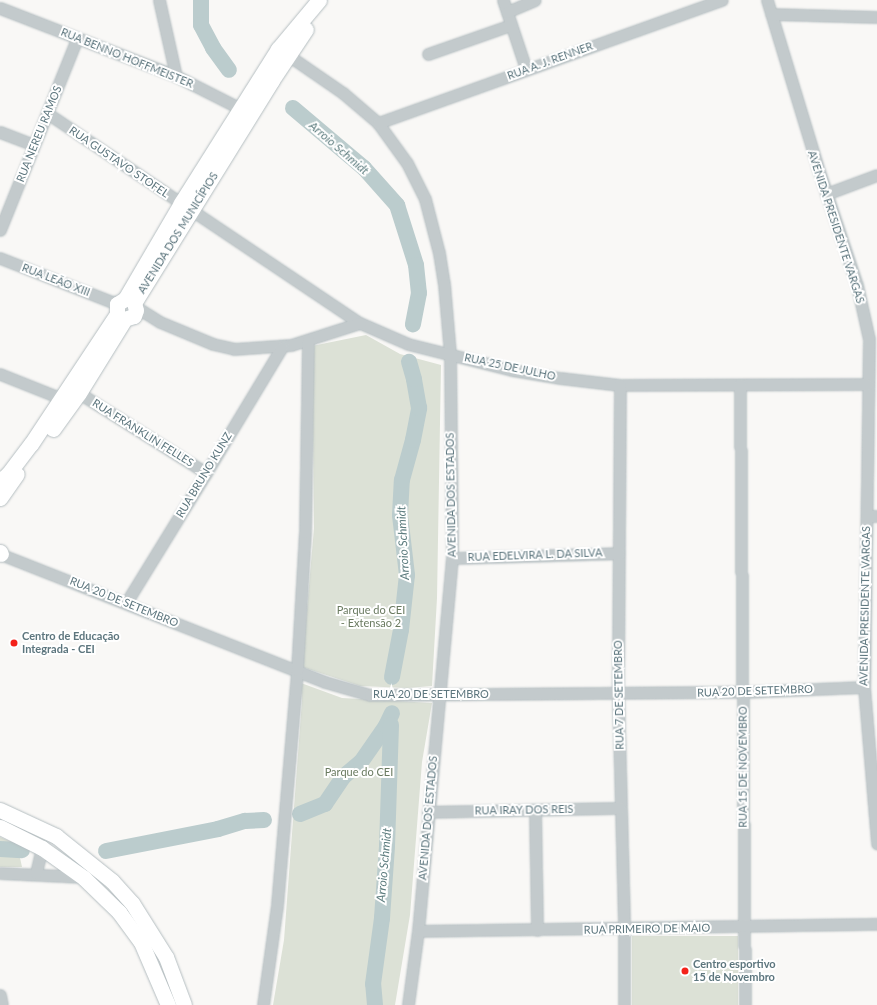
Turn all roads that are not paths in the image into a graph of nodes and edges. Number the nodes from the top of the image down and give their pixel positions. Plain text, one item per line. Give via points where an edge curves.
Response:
1 (159, 0) edge
2 (319, 0) edge
3 (329, 0) edge
4 (503, 0) edge
5 (535, 0) edge
6 (722, 0) edge
7 (767, 0) edge
8 (0, 8) edge
9 (507, 12) junction
10 (771, 14) junction
11 (877, 18) edge
12 (511, 25) junction
13 (77, 38) junction
14 (283, 52) junction
15 (428, 54) dead end
16 (526, 69) junction
17 (176, 76) junction
18 (246, 111) junction
19 (47, 113) junction
20 (378, 123) junction
21 (0, 132) edge
22 (34, 145) junction
23 (877, 175) edge
24 (826, 194) junction
25 (186, 207) junction
26 (0, 230) edge
27 (0, 258) edge
28 (124, 308) junction
29 (360, 323) junction
30 (873, 339) edge
31 (308, 340) junction
32 (282, 347) junction
33 (450, 354) junction
34 (0, 374) edge
35 (868, 384) junction
36 (620, 385) junction
37 (740, 385) junction
38 (71, 398) junction
39 (206, 473) junction
40 (0, 481) edge
41 (0, 498) edge
42 (872, 500) edge
43 (872, 516) edge
44 (618, 553) junction
45 (0, 554) edge
46 (452, 558) junction
47 (126, 603) junction
48 (297, 670) junction
49 (864, 687) junction
50 (742, 692) junction
51 (618, 693) junction
52 (439, 695) junction
53 (873, 739) edge
54 (620, 808) junction
55 (0, 810) edge
56 (535, 811) junction
57 (428, 812) junction
58 (0, 827) edge
59 (877, 843) edge
60 (42, 848) junction
61 (0, 872) edge
62 (36, 873) junction
63 (84, 878) junction
64 (877, 924) edge
65 (744, 928) junction
66 (624, 929) junction
67 (537, 930) junction
68 (418, 931) junction
69 (0, 995) edge
70 (2, 1005) edge
71 (168, 1005) edge
72 (184, 1005) edge
73 (263, 1005) edge
74 (408, 1005) edge
75 (624, 1005) edge
76 (745, 1005) edge

1 - 17 street
2 - 14 main road, AVENIDA DOS MUNICÍPIOS
3 - 14 main road, AVENIDA DOS MUNICÍPIOS
4 - 9 street
5 - 9 street
6 - 16 street, RUA A. J. RENNER
7 - 10 street, AVENIDA PRESIDENTE VARGAS
8 - 13 street, RUA BENNO HOFFMEISTER
9 - 12 street
10 - 11 street
10 - 24 street, AVENIDA PRESIDENTE VARGAS
12 - 15 street
12 - 16 street
13 - 17 street, RUA BENNO HOFFMEISTER
13 - 19 street, RUA NEREU RAMOS
14 - 18 main road, AVENIDA DOS MUNICÍPIOS
14 - 20 street, AVENIDA DOS ESTADOS via 343,93
16 - 20 street, RUA A. J. RENNER
17 - 18 street, RUA BENNO HOFFMEISTER
18 - 25 main road, AVENIDA DOS MUNICÍPIOS
19 - 22 street, RUA NEREU RAMOS
19 - 25 street, RUA GUSTAVO STOFEL
20 - 33 street, AVENIDA DOS ESTADOS via 407,163 425,199 442,276
21 - 22 street
22 - 26 street, RUA NEREU RAMOS
23 - 24 street
24 - 30 street, AVENIDA PRESIDENTE VARGAS
25 - 28 main road, AVENIDA DOS MUNICÍPIOS
25 - 29 street, RUA 25 DE JULHO
27 - 28 street, RUA LEÃO XIII
28 - 32 street, RUA LEÃO XIII via 213,344 234,349
28 - 38 main road, AVENIDA DOS MUNICÍPIOS
29 - 31 street, RUA LEÃO XIII
29 - 33 street, RUA 25 DE JULHO via 408,344
30 - 35 street, AVENIDA PRESIDENTE VARGAS
31 - 32 street, RUA LEÃO XIII
31 - 48 street via 305,532
32 - 39 street, RUA BRUNO KUNZ
33 - 36 street, RUA 25 DE JULHO via 512,370
33 - 46 street, AVENIDA DOS ESTADOS
34 - 38 street, RUA FRANKLIN FELLES
35 - 37 street, RUA 25 DE JULHO
35 - 42 street, AVENIDA PRESIDENTE VARGAS
36 - 37 street, RUA 25 DE JULHO
36 - 44 street, RUA 7 DE SETEMBRO
37 - 50 street, RUA 15 DE NOVEMBRO
38 - 39 street, RUA FRANKLIN FELLES
38 - 40 main road, AVENIDA DOS MUNICÍPIOS
38 - 41 main road, AVENIDA DOS MUNICÍPIOS
39 - 47 street, RUA BRUNO KUNZ
42 - 43 street, AVENIDA PRESIDENTE VARGAS
43 - 49 street, AVENIDA PRESIDENTE VARGAS
44 - 46 street, RUA EDELVIRA L. DA SILVA
44 - 51 street, RUA 7 DE SETEMBRO
45 - 47 street, RUA 20 DE SETEMBRO
46 - 52 street, AVENIDA DOS ESTADOS
47 - 48 street, RUA 20 DE SETEMBRO
48 - 52 street, RUA 20 DE SETEMBRO via 325,682 370,695
48 - 73 street via 276,905
49 - 50 street, RUA 20 DE SETEMBRO
49 - 53 street, AVENIDA PRESIDENTE VARGAS
50 - 51 street, RUA 20 DE SETEMBRO
50 - 65 street, RUA 15 DE NOVEMBRO
51 - 52 street, RUA 20 DE SETEMBRO
51 - 54 street, RUA 7 DE SETEMBRO
52 - 57 street, AVENIDA DOS ESTADOS
53 - 59 street, AVENIDA PRESIDENTE VARGAS
54 - 56 street, RUA IRAY DOS REIS
54 - 66 street, RUA 7 DE SETEMBRO
55 - 72 main road via 56,836 112,881 132,903 166,957
56 - 57 street, RUA IRAY DOS REIS
56 - 67 street
57 - 68 street, AVENIDA DOS ESTADOS
58 - 60 main road
60 - 62 street
60 - 63 main road
61 - 62 street
62 - 63 street
63 - 71 main road via 119,912 141,942
64 - 65 street, RUA PRIMEIRO DE MAIO
65 - 66 street, RUA PRIMEIRO DE MAIO
65 - 76 street, RUA 15 DE NOVEMBRO
66 - 67 street, RUA PRIMEIRO DE MAIO
66 - 75 street, RUA 7 DE SETEMBRO
67 - 68 street, RUA PRIMEIRO DE MAIO
68 - 74 street, AVENIDA DOS ESTADOS
69 - 70 street

